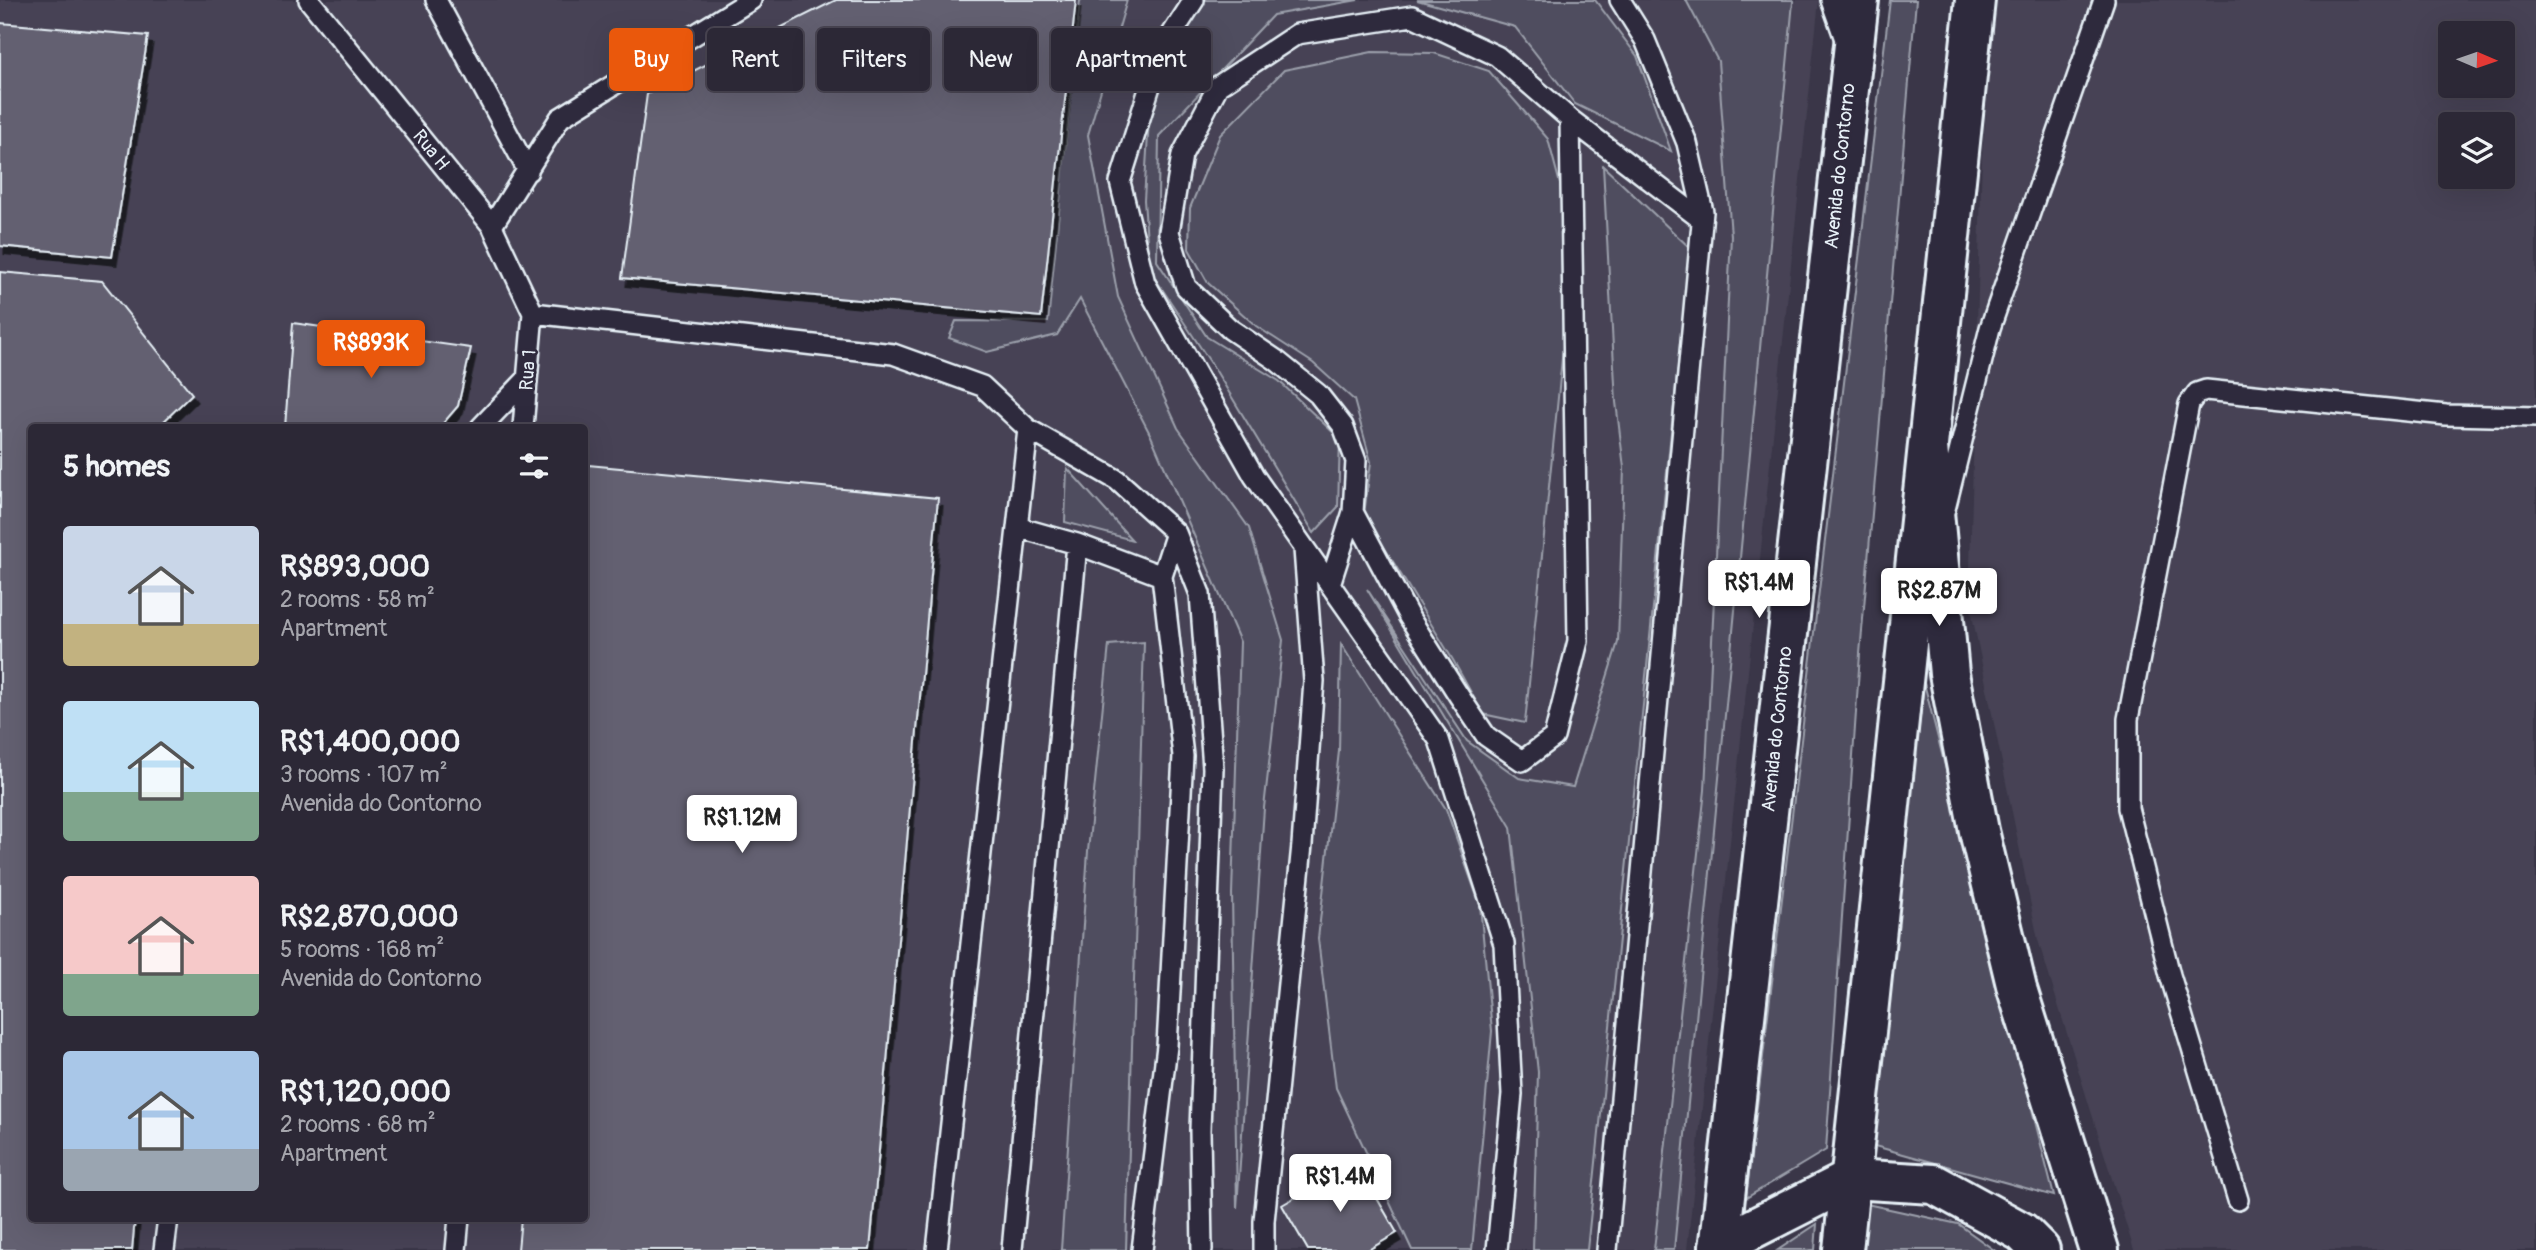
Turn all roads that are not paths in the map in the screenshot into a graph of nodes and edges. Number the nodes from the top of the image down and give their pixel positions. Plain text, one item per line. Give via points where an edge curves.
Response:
1 (309, 0) edge
2 (436, 0) edge
3 (751, 0) edge
4 (1194, 0) edge
5 (1620, 0) edge
6 (1831, 0) edge
7 (1859, 0) edge
8 (1975, 0) edge
9 (2104, 0) edge
10 (1852, 58) junction
11 (1570, 119) junction
12 (528, 171) junction
13 (1702, 220) junction
14 (492, 226) junction
15 (533, 313) junction
16 (527, 379) junction
17 (2536, 417) edge
18 (484, 424) edge
19 (523, 424) edge
20 (1028, 429) junction
21 (1928, 447) junction
22 (1353, 512) junction
23 (1017, 527) junction
24 (1176, 533) junction
25 (1937, 541) junction
26 (1077, 544) junction
27 (1304, 548) junction
28 (1162, 576) junction
29 (1330, 584) junction
30 (1851, 1179) junction
31 (2238, 1200) dead end
32 (168, 1222) edge
33 (459, 1222) edge
34 (1145, 1245) edge
35 (1719, 1248) edge
36 (164, 1250) edge
37 (457, 1250) edge
38 (937, 1250) edge
39 (1012, 1250) edge
40 (1202, 1250) edge
41 (1264, 1250) edge
42 (1497, 1250) edge
43 (1607, 1250) edge
44 (1843, 1250) edge
45 (2040, 1250) edge
46 (2099, 1250) edge

1 - 14 lane, Rua H
2 - 12 lane
3 - 12 lane via 560,118
4 - 27 lane via 1161,51 1120,182 1145,283 1254,475
5 - 13 lane via 1645,40 1687,143
6 - 10 lane
7 - 10 main road, Avenida do Contorno
8 - 21 main road
9 - 25 lane via 1990,328
10 - 35 main road, Avenida do Contorno
11 - 13 lane
11 - 22 lane via 1497,56 1412,16 1297,34 1218,86 1182,155 1169,232 1186,286 1230,329 1318,394 1343,426 1356,460
11 - 22 lane via 1578,641 1554,737 1522,761 1486,736 1409,617
12 - 14 lane
13 - 43 lane
14 - 15 lane, Rua H
15 - 16 lane, Rua 1
15 - 20 lane via 893,354 982,386
16 - 18 lane
16 - 19 lane, Rua 1
17 - 31 lane via 2446,415 2206,390 2189,404 2128,719 2128,808 2171,975
20 - 23 lane
20 - 24 lane via 1117,480
21 - 25 main road
21 - 30 main road
22 - 29 lane
23 - 26 lane
23 - 38 lane
24 - 28 lane
24 - 40 lane via 1200,594 1213,768 1200,1130
25 - 46 main road via 1949,674 1979,831 2017,989
26 - 28 lane
26 - 39 lane
27 - 29 lane
27 - 41 lane via 1314,681
28 - 34 lane via 1183,756 1167,1046
29 - 42 lane via 1439,740 1504,944 1512,1094
30 - 35 main road
30 - 44 main road
30 - 45 main road via 1934,1184 2022,1232
32 - 36 lane
33 - 37 lane

